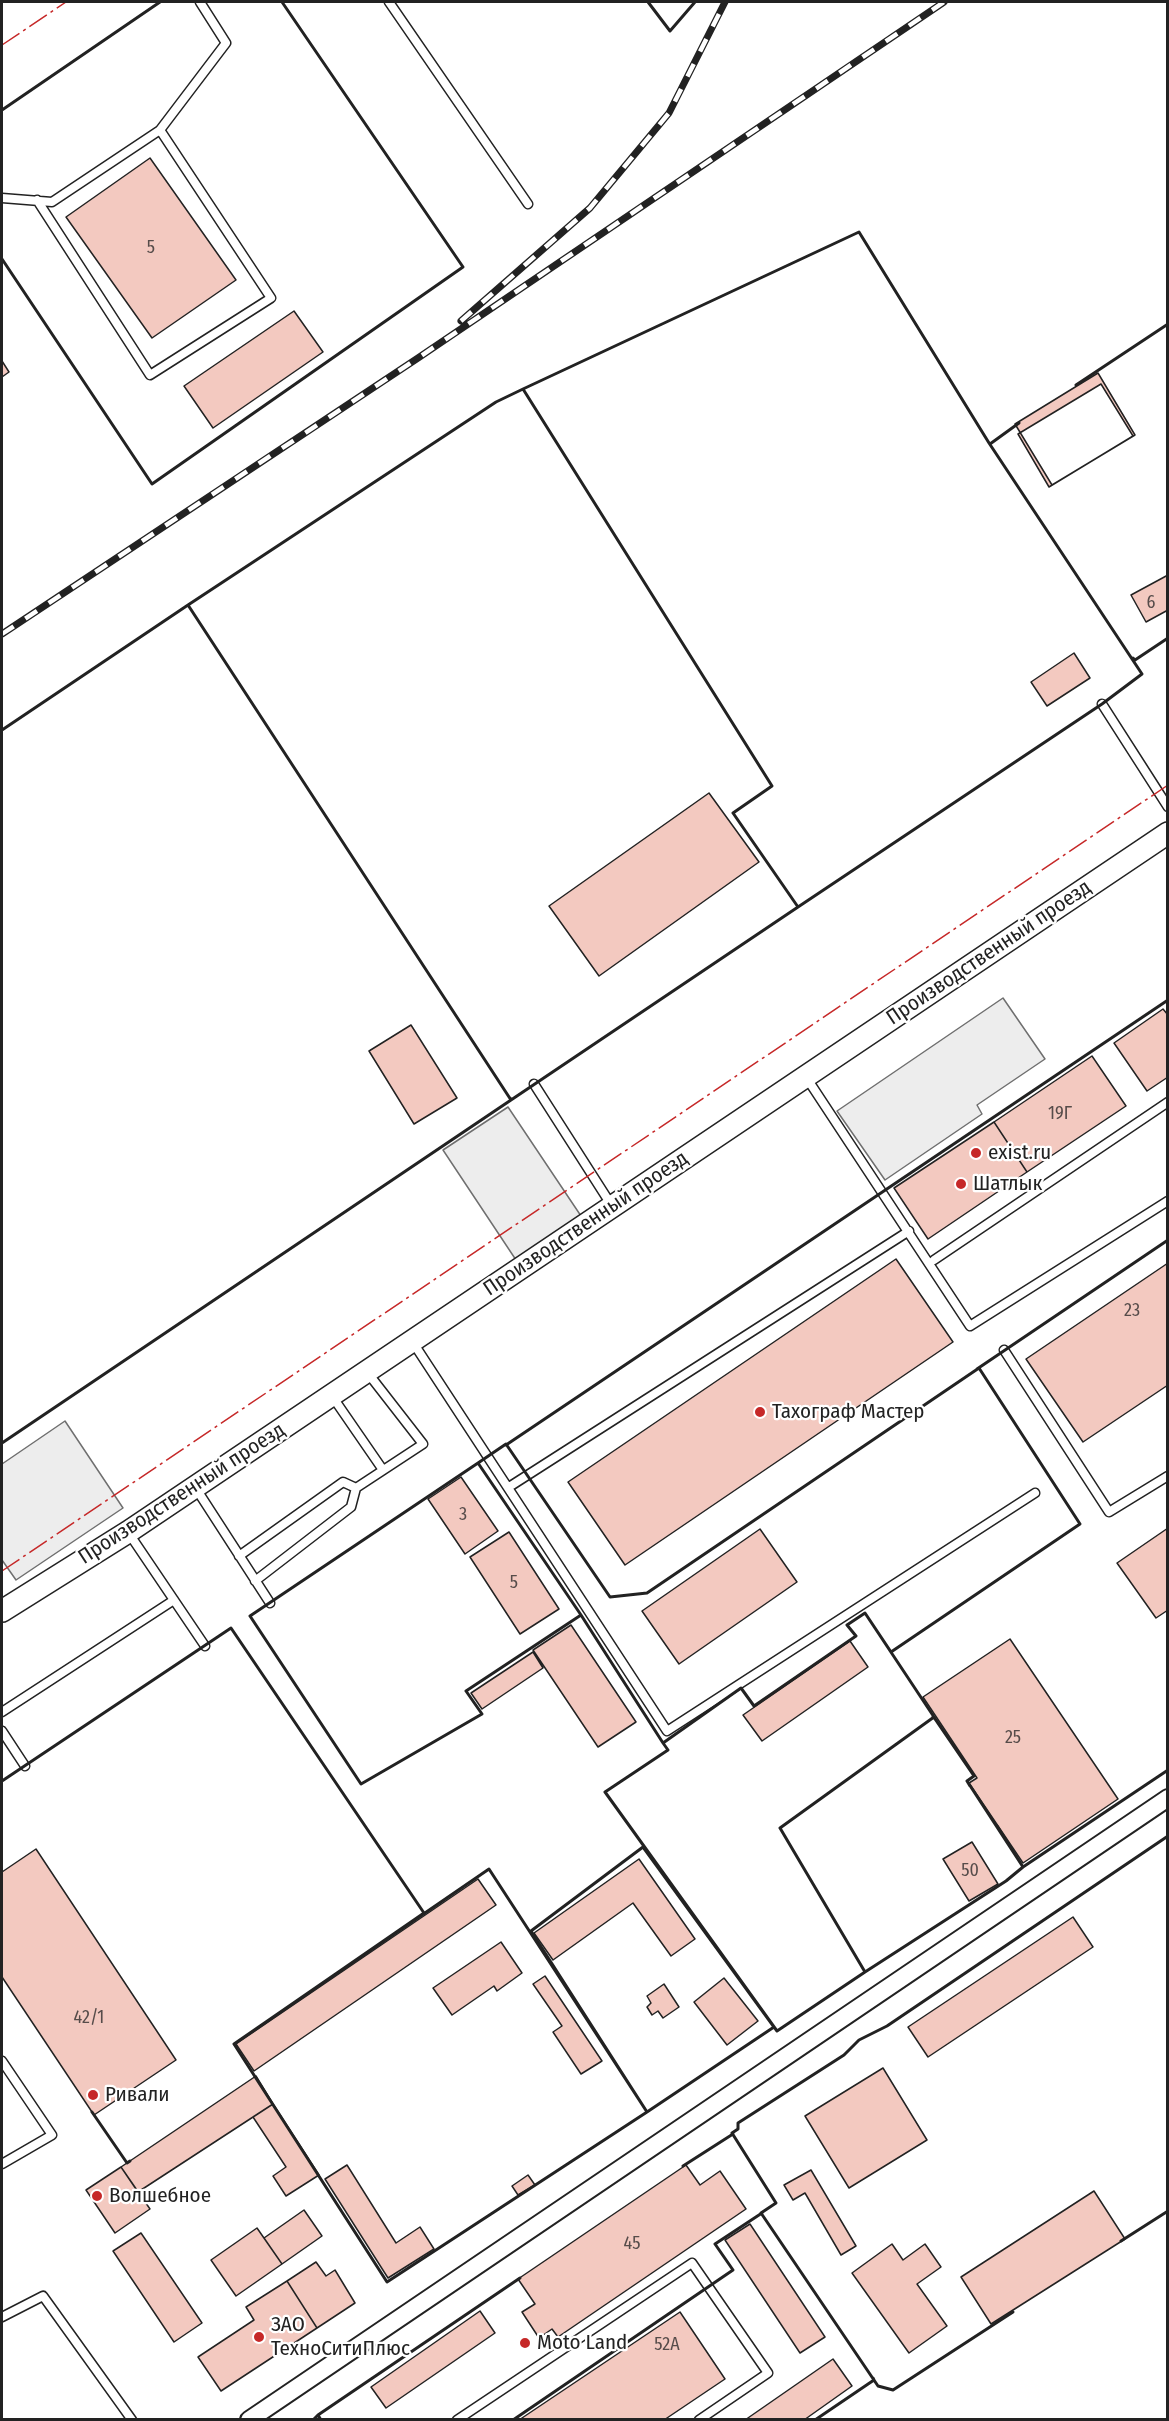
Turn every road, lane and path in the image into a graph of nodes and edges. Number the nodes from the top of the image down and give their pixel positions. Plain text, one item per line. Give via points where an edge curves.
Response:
1 (200, 2) edge
2 (389, 2) edge
3 (160, 130) junction
4 (2, 198) edge
5 (37, 200) junction
6 (528, 204) dead end
7 (1102, 705) dead end
8 (1167, 807) edge
9 (1167, 833) edge
10 (805, 1077) junction
11 (534, 1084) dead end
12 (1167, 1102) edge
13 (1167, 1201) edge
14 (612, 1206) junction
15 (909, 1231) junction
16 (934, 1260) dead end
17 (412, 1341) junction
18 (1004, 1350) dead end
19 (367, 1371) junction
20 (331, 1395) junction
21 (383, 1470) junction
22 (1167, 1476) edge
23 (195, 1487) junction
24 (509, 1487) junction
25 (356, 1488) junction
26 (1035, 1493) dead end
27 (128, 1532) junction
28 (239, 1556) junction
29 (255, 1581) junction
30 (174, 1600) junction
31 (270, 1603) dead end
32 (2, 1611) edge
33 (205, 1646) dead end
34 (2, 1713) edge
35 (2, 1731) edge
36 (25, 1766) dead end
37 (1167, 1798) edge
38 (2, 2061) edge
39 (2, 2164) edge
40 (2, 2317) edge
41 (132, 2420) edge
42 (249, 2420) edge
43 (457, 2420) edge
44 (699, 2420) edge

1 - 3 lane via 226,43
2 - 6 lane
3 - 5 lane via 52,202
3 - 5 lane via 271,298 150,375
4 - 5 lane
7 - 8 lane
9 - 10 street, Производственный проезд
10 - 14 street, Производственный проезд
10 - 15 lane
11 - 14 lane
12 - 16 lane
13 - 15 lane via 970,1326
14 - 17 street, Производственный проезд
15 - 24 lane
17 - 19 street, Производственный проезд
17 - 24 lane
18 - 22 lane via 1109,1512
19 - 20 street, Производственный проезд
19 - 21 lane via 423,1444
20 - 21 lane
20 - 23 street, Производственный проезд
21 - 25 lane
23 - 27 street, Производственный проезд
23 - 28 lane
24 - 26 lane via 667,1731
25 - 28 lane via 343,1482
25 - 29 lane via 351,1507
27 - 30 lane
27 - 32 street, Производственный проезд
28 - 29 lane
29 - 31 lane
30 - 33 lane
30 - 34 lane
35 - 36 lane
37 - 42 street
38 - 39 lane via 51,2134
40 - 41 lane via 43,2296
43 - 44 lane via 692,2263 768,2373

